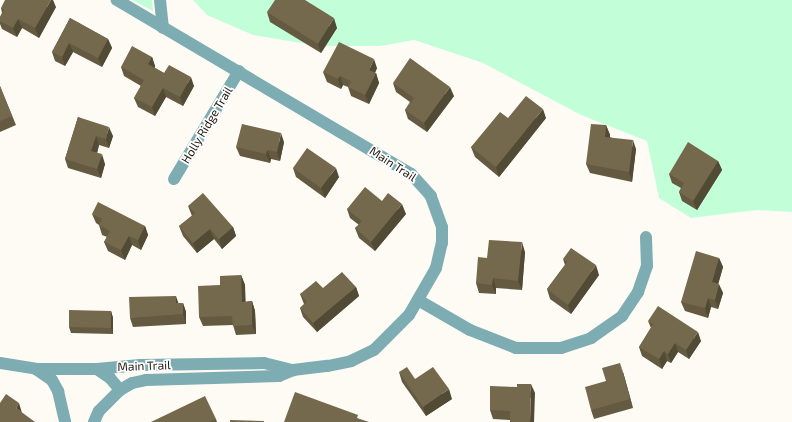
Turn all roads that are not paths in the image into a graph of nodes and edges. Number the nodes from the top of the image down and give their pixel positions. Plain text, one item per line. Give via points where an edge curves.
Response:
1 (160, 0) edge
2 (121, 3) edge
3 (163, 28) junction
4 (239, 71) junction
5 (174, 180) dead end
6 (646, 237) dead end
7 (418, 300) junction
8 (0, 363) edge
9 (36, 369) junction
10 (97, 369) junction
11 (293, 370) junction
12 (120, 390) junction
13 (65, 422) edge
14 (94, 422) edge

1 - 3 street
2 - 3 street, Main Trail
3 - 4 street, Main Trail
4 - 5 street, Holly Ridge Trail
4 - 7 street, Main Trail via 396,164 423,184 436,208 442,227 442,243 436,268
6 - 7 street via 647,266 638,292 622,316 591,338 561,348 516,348 470,330
7 - 11 street, Main Trail via 399,327 363,356 328,366
8 - 9 street
9 - 10 street
9 - 13 street via 52,380 58,391
10 - 11 street, Main Trail via 140,365 264,363
10 - 12 street, Main Trail via 110,378
11 - 12 street, Main Trail via 279,376 146,380 132,383
12 - 14 street, Main Trail via 99,411

